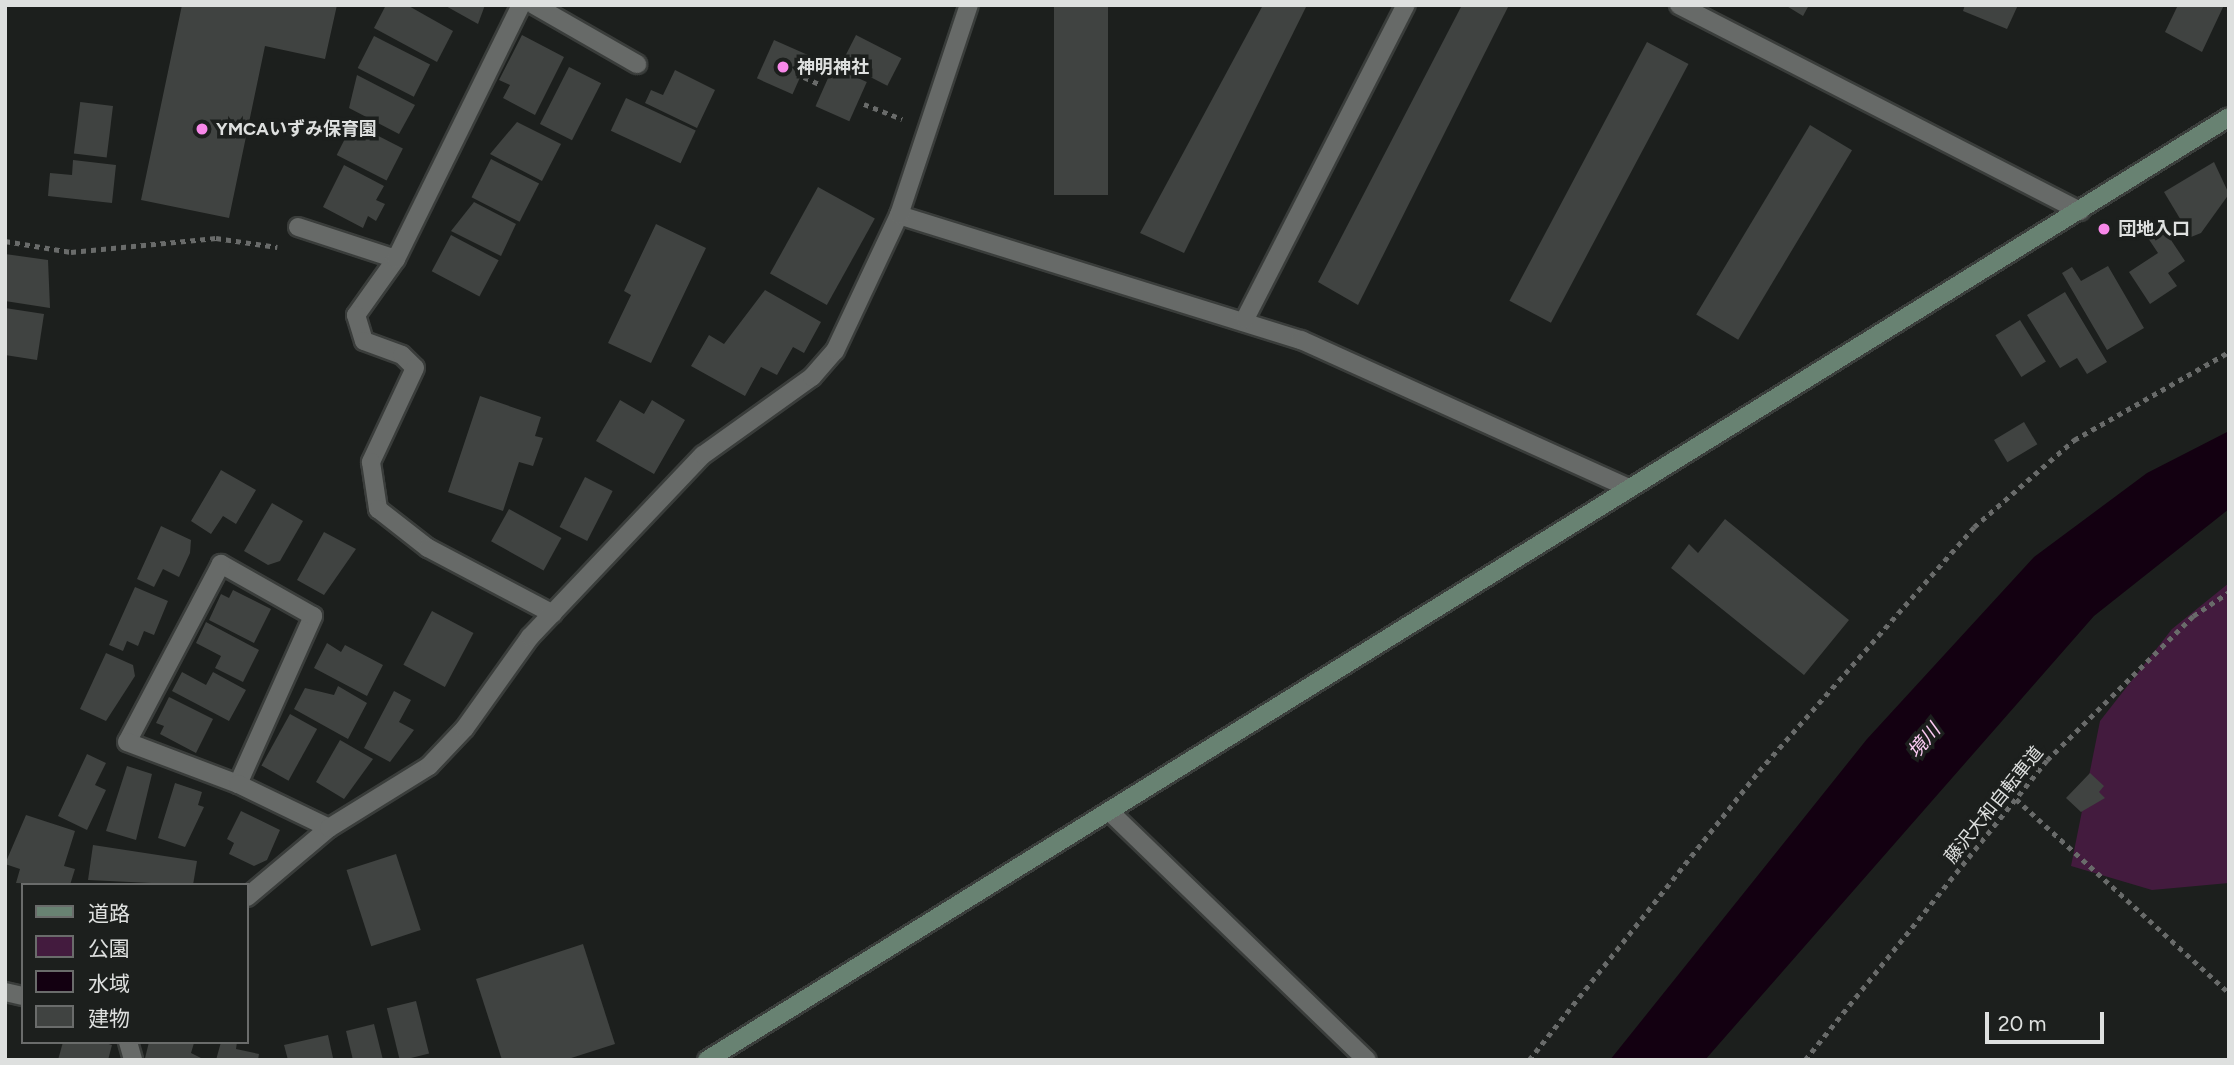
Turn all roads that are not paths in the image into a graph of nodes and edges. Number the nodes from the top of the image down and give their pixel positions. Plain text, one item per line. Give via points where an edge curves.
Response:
1 (521, 5) edge
2 (534, 5) edge
3 (969, 5) edge
4 (1406, 5) edge
5 (1679, 5) edge
6 (637, 64) dead end
7 (2229, 117) edge
8 (2080, 211) junction
9 (899, 215) junction
10 (298, 227) road end
11 (396, 259) junction
12 (1245, 319) junction
13 (1629, 488) junction
14 (553, 614) junction
15 (238, 784) junction
16 (1110, 812) junction
17 (329, 828) junction
18 (248, 896) edge
19 (707, 1060) edge
20 (1367, 1060) edge

1 - 11 street
2 - 6 street
3 - 9 street
4 - 12 street
5 - 8 street
7 - 8 street
8 - 13 street
9 - 12 street
9 - 14 street via 860,309 820,368 703,455
10 - 11 street
11 - 14 street via 356,315 364,341 402,355 415,368 370,462 378,509 428,548
12 - 13 street
13 - 16 street
14 - 17 street via 429,766
15 - 15 street via 127,742 221,564 313,616
15 - 17 street
16 - 19 street
16 - 20 street
17 - 18 street

